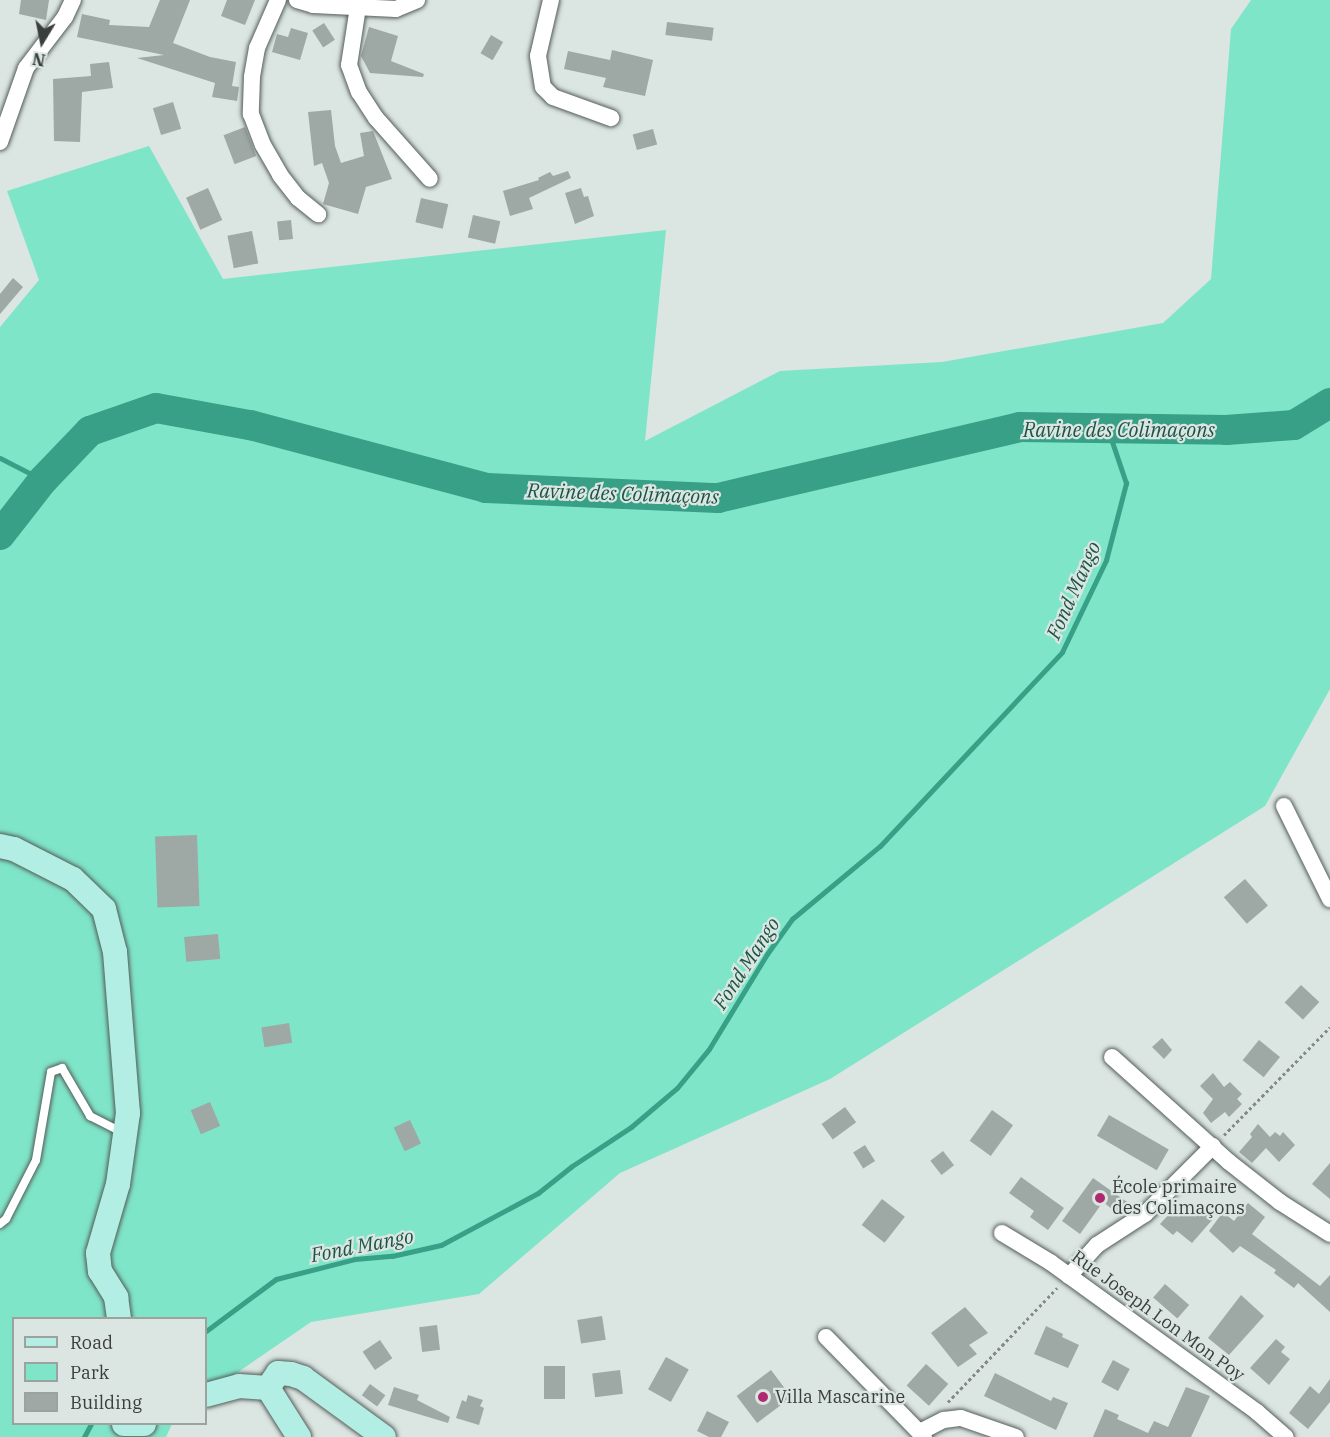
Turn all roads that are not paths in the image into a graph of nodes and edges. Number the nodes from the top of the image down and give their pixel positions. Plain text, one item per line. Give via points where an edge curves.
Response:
1 (73, 0) edge
2 (278, 0) edge
3 (297, 0) edge
4 (417, 0) edge
5 (551, 0) edge
6 (358, 7) junction
7 (611, 118) dead end
8 (0, 142) edge
9 (430, 179) dead end
10 (318, 214) dead end
11 (1284, 806) dead end
12 (0, 846) edge
13 (1330, 898) edge
14 (1112, 1057) dead end
15 (126, 1134) junction
16 (1213, 1146) junction
17 (0, 1224) edge
18 (1002, 1233) dead end
19 (1330, 1234) edge
20 (1069, 1276) junction
21 (119, 1317) edge
22 (826, 1337) dead end
23 (268, 1388) junction
24 (207, 1395) edge
25 (922, 1434) edge
26 (298, 1437) edge
27 (384, 1437) edge
28 (1016, 1437) edge
29 (1286, 1437) edge

1 - 8 street via 65,17 26,68
2 - 10 street via 257,48 251,114 280,175 297,198
3 - 6 street via 314,5
4 - 6 street via 396,9
5 - 7 street via 538,56 543,87 553,97
6 - 9 street via 349,65 359,92 376,118
11 - 13 street
12 - 15 main road via 14,849 73,879 104,909 115,952 128,1113
14 - 16 street
15 - 17 lane via 90,1116 62,1068 51,1072 36,1160
15 - 21 main road via 118,1184 98,1253 100,1271 116,1297
16 - 19 street via 1280,1202
16 - 20 street via 1145,1214 1097,1245
18 - 20 street, Rue Joseph Lon Mon Poy
20 - 29 street, Rue Joseph Lon Mon Poy
22 - 25 street
23 - 24 main road via 240,1386
23 - 26 main road
23 - 27 main road via 278,1373 303,1378
25 - 28 street via 944,1420 961,1418

